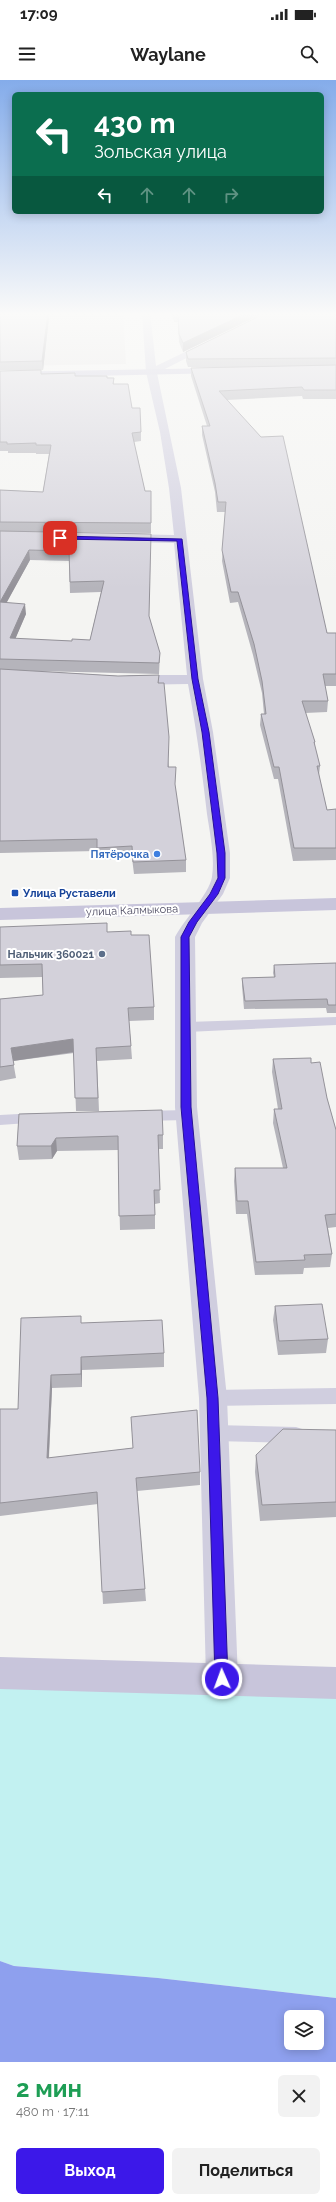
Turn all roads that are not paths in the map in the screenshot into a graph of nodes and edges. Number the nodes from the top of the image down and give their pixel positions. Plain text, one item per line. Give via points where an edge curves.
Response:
1 (158, 404) edge
2 (109, 538) edge
3 (180, 539) junction
4 (195, 679) junction
5 (118, 681) edge
6 (336, 904) edge
7 (204, 908) junction
8 (0, 914) edge
9 (336, 1021) edge
10 (187, 1027) junction
11 (187, 1115) junction
12 (133, 1116) edge
13 (55, 1118) edge
14 (0, 1120) edge
15 (336, 1396) edge
16 (213, 1398) junction
17 (214, 1433) junction
18 (313, 1435) edge
19 (0, 1673) edge
20 (222, 1679) junction
21 (336, 1683) edge

1 - 3 street via 175,488
2 - 3 street
3 - 4 street
4 - 5 street
4 - 7 street via 205,732 221,853 221,878
6 - 7 street, улица Калмыкова
7 - 8 street, улица Калмыкова
7 - 10 street via 185,937
9 - 10 lane
10 - 11 street
11 - 12 lane
11 - 16 street
13 - 14 lane
15 - 16 lane
16 - 17 street
17 - 18 lane
17 - 20 street
19 - 20 street
20 - 21 street

